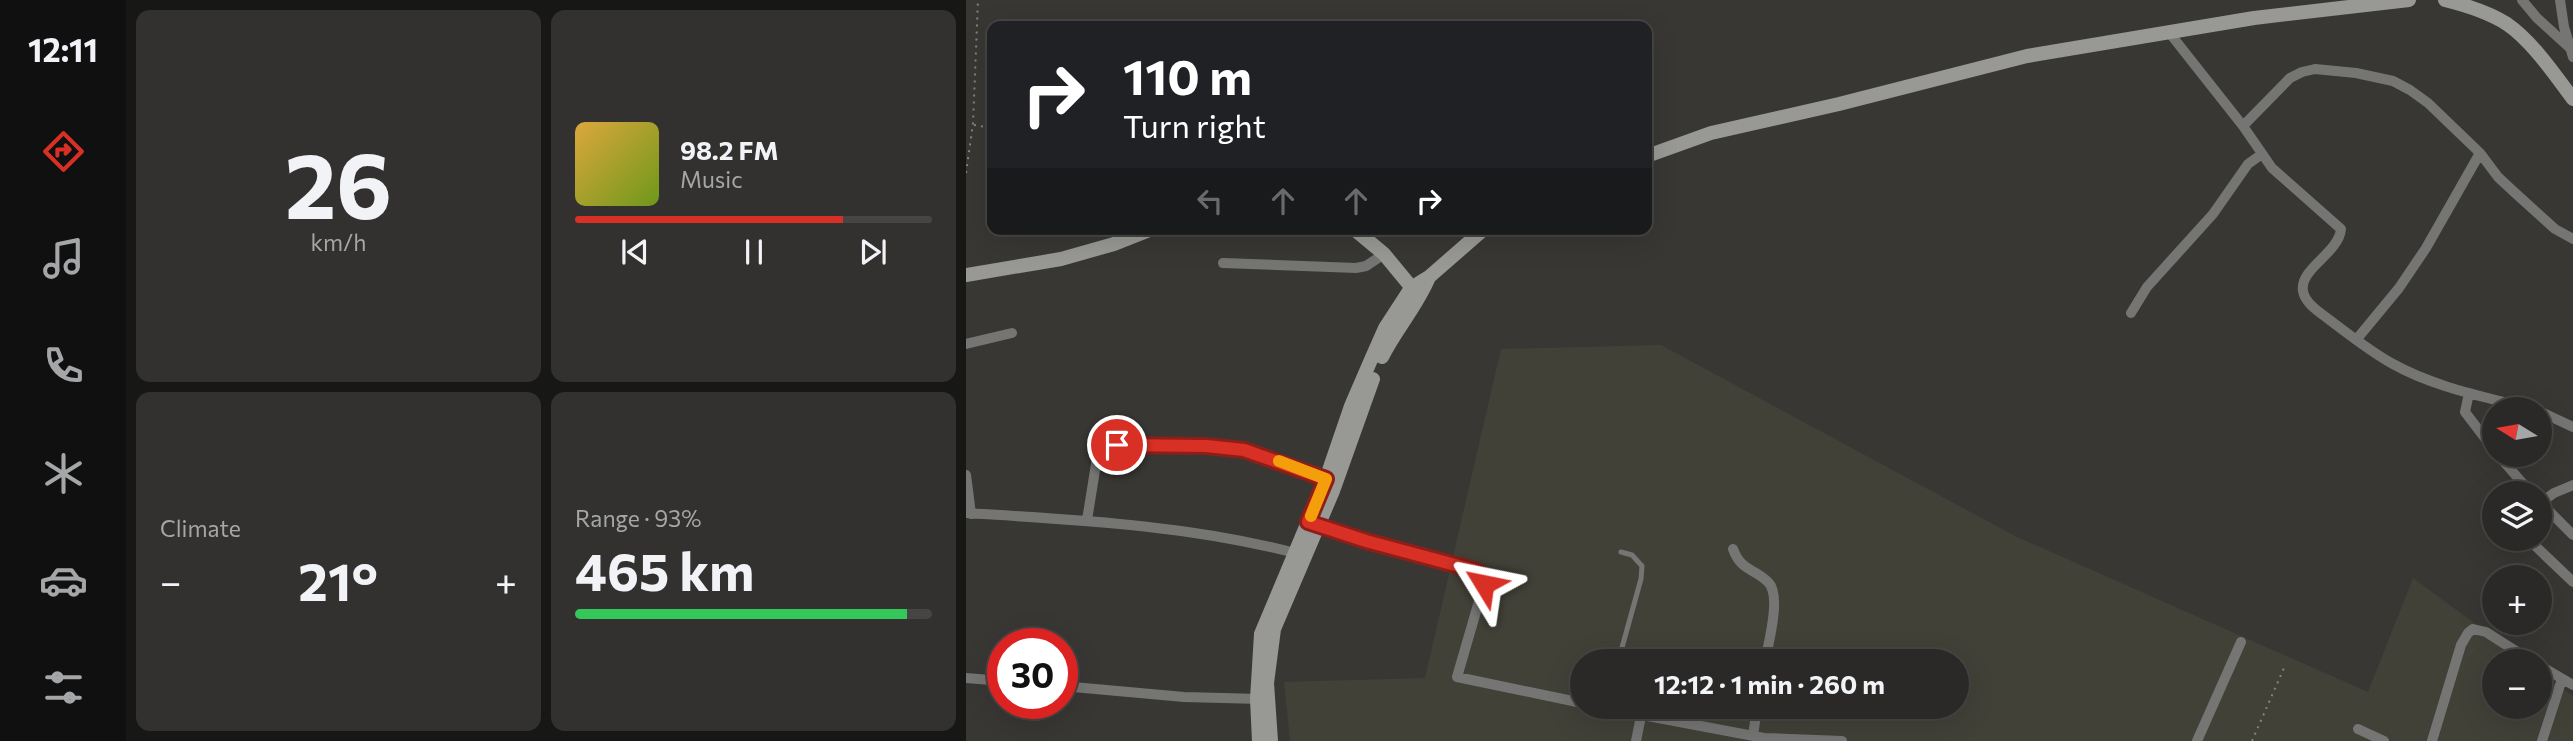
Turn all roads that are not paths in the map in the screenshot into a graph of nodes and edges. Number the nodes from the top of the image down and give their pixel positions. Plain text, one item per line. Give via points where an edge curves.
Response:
1 (2409, 0) edge
2 (2522, 0) edge
3 (2560, 0) edge
4 (2451, 1) edge
5 (2168, 31) junction
6 (2572, 52) edge
7 (2573, 99) edge
8 (2244, 126) junction
9 (2480, 153) junction
10 (1652, 154) edge
11 (2262, 154) junction
12 (1134, 235) edge
13 (1361, 235) edge
14 (1477, 235) edge
15 (2573, 239) edge
16 (1384, 254) junction
17 (1223, 263) dead end
18 (966, 275) edge
19 (1416, 293) junction
20 (2131, 313) dead end
21 (1012, 333) dead end
22 (2356, 340) junction
23 (966, 344) edge
24 (2469, 393) junction
25 (2485, 397) edge
26 (2552, 417) edge
27 (2573, 427) edge
28 (2482, 434) edge
29 (2508, 467) edge
30 (966, 475) edge
31 (1326, 479) junction
32 (2521, 481) edge
33 (2573, 485) edge
34 (2552, 494) edge
35 (969, 514) edge
36 (2552, 514) edge
37 (1087, 520) junction
38 (1314, 524) junction
39 (2573, 536) edge
40 (1733, 549) dead end
41 (1621, 551) dead end
42 (2540, 551) edge
43 (1295, 553) junction
44 (2573, 583) edge
45 (2241, 642) dead end
46 (1621, 649) edge
47 (1767, 649) edge
48 (2513, 649) edge
49 (2552, 673) edge
50 (966, 678) edge
51 (2562, 679) junction
52 (987, 680) edge
53 (2573, 685) edge
54 (1078, 687) edge
55 (1262, 699) junction
56 (1570, 701) edge
57 (1640, 719) edge
58 (1655, 719) edge
59 (1755, 719) edge
60 (2358, 729) dead end
61 (1753, 736) junction
62 (1739, 737) edge
63 (1765, 740) edge
64 (1259, 741) edge
65 (1271, 741) edge
66 (1636, 741) edge
67 (1842, 741) edge
68 (2197, 741) edge
69 (2384, 741) edge
70 (2432, 741) edge
71 (2542, 741) edge

1 - 5 street
2 - 6 street
3 - 6 street
4 - 7 street via 2508,24
5 - 8 street
5 - 10 street via 2027,56 1711,133
8 - 9 street via 2290,78 2302,72 2356,73 2410,90
8 - 11 street
9 - 15 street via 2513,191
9 - 22 street via 2426,248
11 - 20 street via 2248,164
11 - 22 street via 2284,181 2340,229 2337,243 2305,278 2303,293 2306,301
12 - 18 street via 1061,259
13 - 16 street
14 - 19 street
16 - 17 street via 1356,268
16 - 19 street
19 - 31 street via 1385,328
19 - 38 street via 1379,362
21 - 23 street
22 - 24 street via 2393,364
24 - 25 street
24 - 28 street via 2465,412
26 - 27 street
29 - 32 street
30 - 35 street
31 - 37 street via 1262,455 1227,448 1106,447 1097,458
31 - 38 street
33 - 34 street
35 - 37 street
36 - 39 street
37 - 43 street via 1212,535
38 - 43 street
38 - 55 street via 1274,629
38 - 56 street via 1480,573 1484,584 1457,677
40 - 47 street via 1744,567 1773,588
41 - 46 lane via 1642,566
42 - 44 street
43 - 55 street via 1261,634
45 - 68 street
48 - 70 street via 2486,632 2473,629 2468,633
49 - 51 street
50 - 52 street
51 - 53 street
51 - 71 street
54 - 55 street
55 - 64 street
55 - 65 street
57 - 66 street
58 - 62 street
59 - 61 street
60 - 69 street
61 - 62 street
61 - 63 street
63 - 67 street

